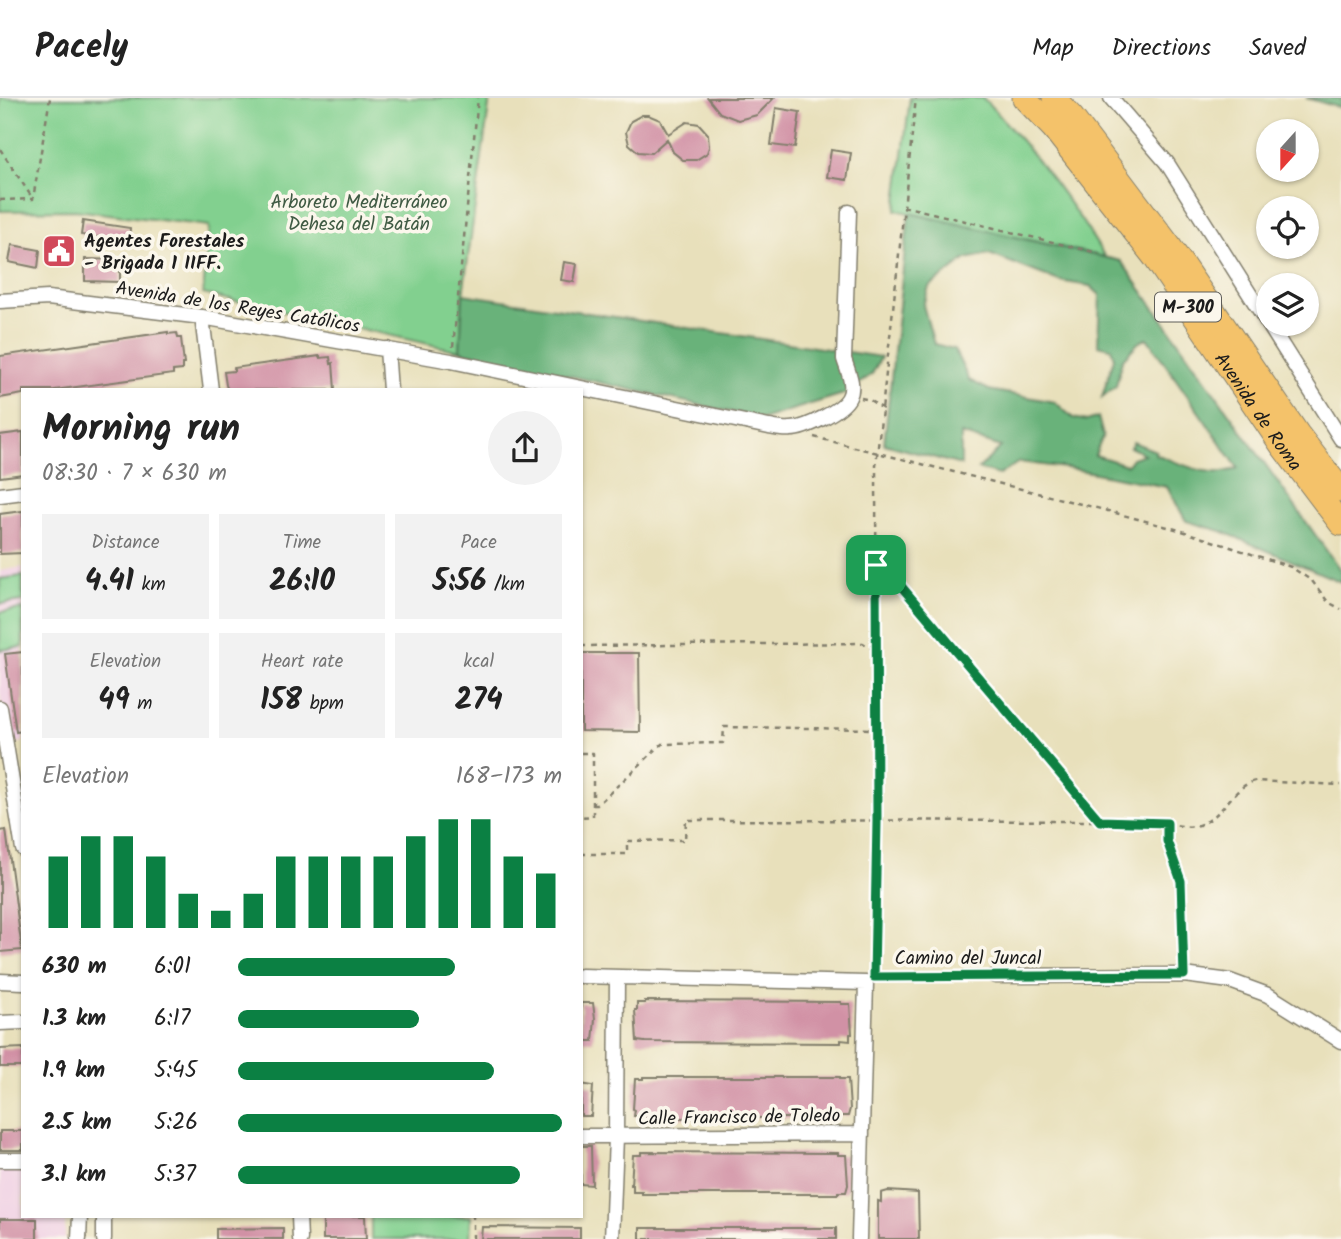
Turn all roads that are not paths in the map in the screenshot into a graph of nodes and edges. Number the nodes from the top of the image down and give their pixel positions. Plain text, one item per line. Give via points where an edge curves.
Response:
1 (1024, 98) edge
2 (1054, 98) edge
3 (1111, 98) edge
4 (849, 212) dead end
5 (0, 301) edge
6 (202, 317) junction
7 (387, 349) junction
8 (211, 388) edge
9 (390, 388) edge
10 (581, 388) edge
11 (583, 388) edge
12 (1341, 439) edge
13 (1341, 489) edge
14 (21, 492) edge
15 (0, 495) edge
16 (1341, 524) edge
17 (0, 708) edge
18 (20, 810) edge
19 (583, 976) edge
20 (995, 976) joint
21 (617, 977) junction
22 (870, 980) junction
23 (0, 981) edge
24 (21, 982) edge
25 (21, 1022) edge
26 (0, 1023) edge
27 (1341, 1041) edge
28 (862, 1134) junction
29 (583, 1136) edge
30 (616, 1137) junction
31 (0, 1160) edge
32 (21, 1160) edge
33 (80, 1218) edge
34 (104, 1218) edge
35 (299, 1218) edge
36 (79, 1239) edge
37 (104, 1239) edge
38 (300, 1239) edge
39 (612, 1239) edge
40 (859, 1239) edge

1 - 16 main road, Avenida de Roma / M-300 via 1155,258 1282,446
2 - 13 main road, Avenida de Roma / M-300 via 1169,245
3 - 12 street via 1167,163
4 - 11 street, Avenida de los Reyes Católicos via 844,359 852,382 843,406 794,430
5 - 6 street, Avenida de los Reyes Católicos via 48,298
6 - 7 street, Avenida de los Reyes Católicos
6 - 8 street
7 - 9 street
7 - 10 street, Avenida de los Reyes Católicos
14 - 15 street
17 - 18 street
19 - 21 street, Camino del Juncal
20 - 22 lane, Camino del Juncal
20 - 27 street, Camino del Juncal via 1184,975 1230,981 1268,995
21 - 22 street, Camino del Juncal
21 - 30 street
22 - 28 street
23 - 24 street
25 - 26 street
28 - 30 street, Calle Francisco de Toledo
28 - 40 street
29 - 30 street, Calle Francisco de Toledo
30 - 39 street
31 - 32 street
33 - 36 street
34 - 37 street
35 - 38 street

